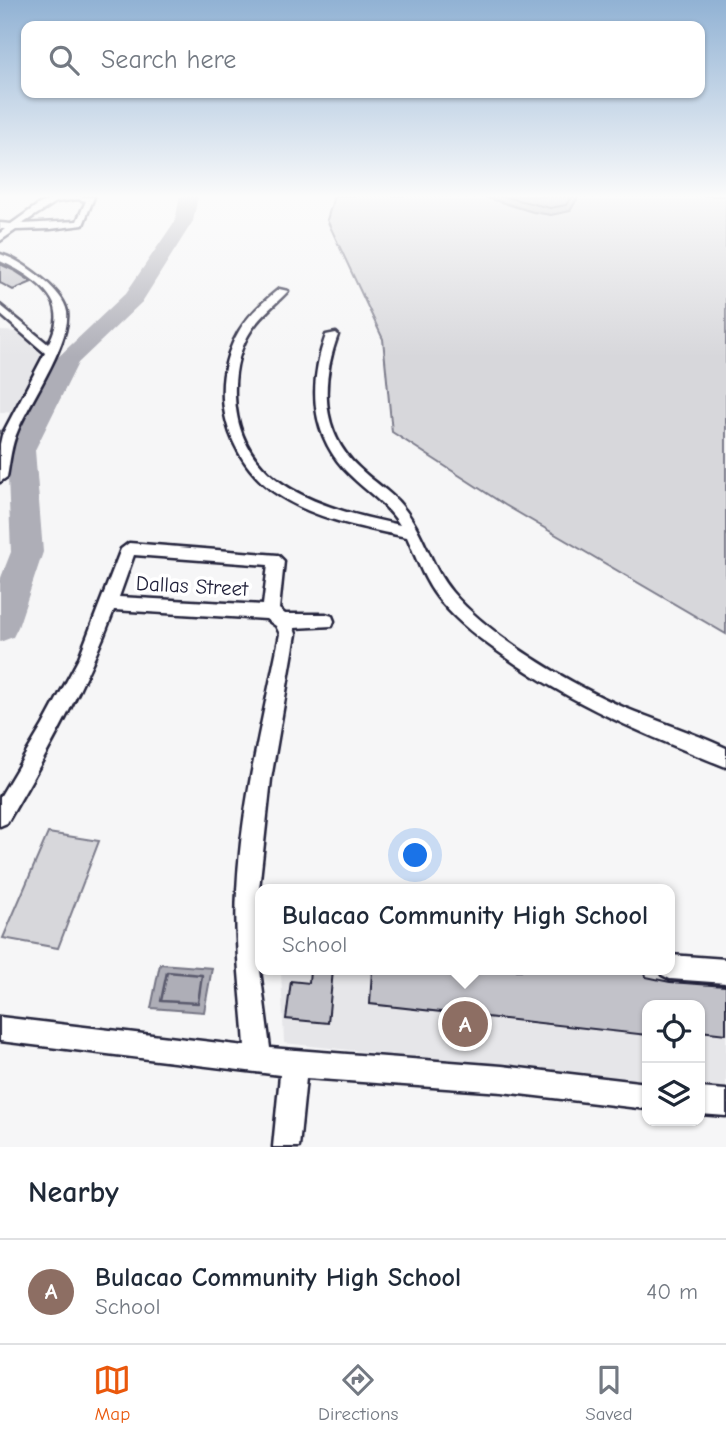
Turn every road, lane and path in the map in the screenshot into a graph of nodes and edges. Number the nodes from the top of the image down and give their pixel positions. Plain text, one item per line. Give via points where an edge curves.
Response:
1 (0, 257) edge
2 (283, 291) dead end
3 (0, 308) edge
4 (0, 329) edge
5 (20, 330) junction
6 (332, 335) dead end
7 (49, 351) junction
8 (0, 477) edge
9 (413, 533) junction
10 (111, 603) junction
11 (276, 616) junction
12 (326, 621) dead end
13 (726, 758) edge
14 (0, 816) edge
15 (253, 928) edge
16 (255, 966) edge
17 (675, 967) edge
18 (726, 971) edge
19 (255, 975) edge
20 (0, 1029) edge
21 (258, 1060) junction
22 (294, 1064) junction
23 (642, 1095) edge
24 (705, 1101) edge
25 (726, 1103) edge
26 (286, 1147) edge

1 - 7 street via 42,282 62,309 58,339
2 - 9 street via 251,318 227,370 232,422 246,454 268,480 318,509
3 - 5 street
4 - 5 street
5 - 7 street
6 - 9 street via 318,381 330,442 347,464 395,507
7 - 8 street via 11,432
9 - 13 street via 446,597 474,624 562,685
10 - 11 street, Dallas Street
10 - 11 street via 129,549 275,560
10 - 14 street via 86,662
11 - 12 street, Dallas Street
11 - 15 street via 288,634 253,825
15 - 16 street
17 - 18 street
19 - 21 street
20 - 21 street
21 - 22 street
22 - 23 street via 502,1079
22 - 26 street
24 - 25 street

